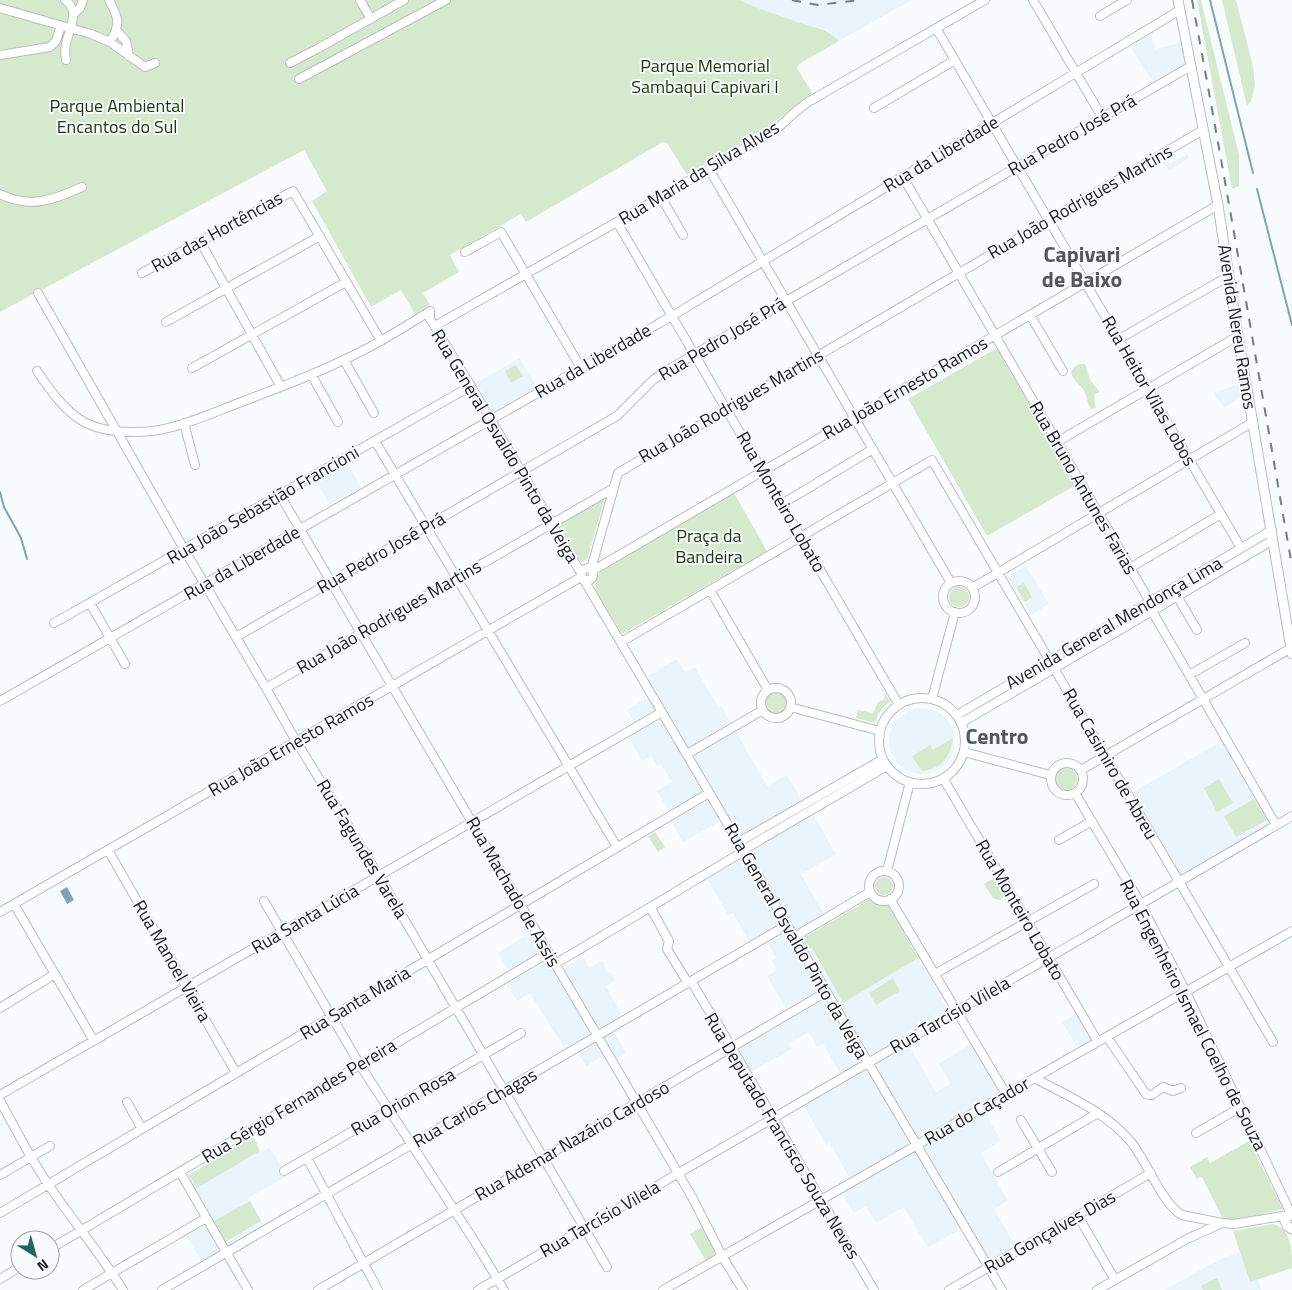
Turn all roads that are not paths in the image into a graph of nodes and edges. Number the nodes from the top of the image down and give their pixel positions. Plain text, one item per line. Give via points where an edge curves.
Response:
1 (65, 0) edge
2 (82, 0) edge
3 (109, 0) edge
4 (360, 0) edge
5 (404, 0) edge
6 (446, 0) edge
7 (985, 0) edge
8 (1033, 0) edge
9 (1127, 0) edge
10 (1178, 0) edge
11 (0, 8) edge
12 (1180, 10) junction
13 (74, 14) junction
14 (1100, 16) dead end
15 (371, 19) junction
16 (61, 26) junction
17 (71, 28) junction
18 (936, 28) junction
19 (117, 31) junction
20 (110, 42) junction
21 (0, 55) edge
22 (129, 56) junction
23 (66, 60) dead end
24 (955, 60) junction
25 (154, 63) dead end
26 (290, 63) dead end
27 (1191, 66) junction
28 (1076, 73) junction
29 (300, 79) dead end
30 (874, 108) dead end
31 (1102, 118) junction
32 (992, 123) junction
33 (1203, 130) junction
34 (1018, 167) junction
35 (709, 170) junction
36 (903, 177) junction
37 (82, 187) dead end
38 (0, 194) edge
39 (661, 197) junction
40 (1218, 206) junction
41 (928, 219) junction
42 (1049, 220) junction
43 (617, 222) junction
44 (683, 235) dead end
45 (320, 236) junction
46 (200, 241) junction
47 (464, 252) dead end
48 (763, 261) junction
49 (142, 273) dead end
50 (959, 273) junction
51 (526, 274) junction
52 (1229, 276) junction
53 (346, 282) junction
54 (1086, 283) junction
55 (226, 288) junction
56 (38, 293) dead end
57 (786, 301) junction
58 (1030, 315) junction
59 (672, 316) junction
60 (166, 322) dead end
61 (435, 326) junction
62 (252, 334) junction
63 (995, 335) junction
64 (1238, 336) junction
65 (1119, 339) junction
66 (381, 340) junction
67 (694, 354) junction
68 (818, 355) junction
69 (344, 360) junction
70 (192, 368) dead end
71 (581, 368) junction
72 (1063, 370) dead end
73 (37, 372) dead end
74 (311, 374) junction
75 (472, 386) junction
76 (281, 387) junction
77 (1148, 389) junction
78 (726, 409) junction
79 (374, 413) dead end
80 (854, 418) junction
81 (491, 420) junction
82 (338, 422) dead end
83 (1253, 422) junction
84 (184, 423) junction
85 (118, 431) junction
86 (375, 441) junction
87 (1057, 442) junction
88 (873, 449) junction
89 (1189, 459) junction
90 (195, 465) dead end
91 (763, 471) junction
92 (522, 472) junction
93 (395, 474) junction
94 (893, 483) junction
95 (614, 488) junction
96 (280, 495) junction
97 (782, 504) junction
98 (1098, 513) junction
99 (1221, 514) junction
100 (552, 523) junction
101 (426, 527) junction
102 (300, 529) junction
103 (1272, 530) junction
104 (801, 536) junction
105 (1273, 540) junction
106 (1241, 548) junction
107 (184, 549) junction
108 (1130, 568) junction
109 (592, 572) junction
110 (998, 573) junction
111 (582, 577) junction
112 (457, 578) junction
113 (331, 582) junction
114 (952, 583) junction
115 (205, 584) junction
116 (972, 588) junction
117 (710, 590) junction
118 (591, 591) junction
119 (1177, 596) junction
120 (1150, 602) junction
121 (90, 603) junction
122 (1152, 611) junction
123 (955, 612) junction
124 (54, 623) dead end
125 (1197, 630) dead end
126 (488, 631) junction
127 (361, 633) junction
128 (236, 637) junction
129 (110, 638) junction
130 (621, 642) junction
131 (1245, 643) dead end
132 (1291, 651) edge
133 (1049, 660) junction
134 (126, 664) dead end
135 (1054, 668) junction
136 (1189, 675) junction
137 (392, 686) junction
138 (266, 688) junction
139 (768, 690) junction
140 (932, 699) junction
141 (1203, 699) junction
142 (0, 701) edge
143 (900, 705) junction
144 (790, 707) junction
145 (763, 710) junction
146 (662, 712) junction
147 (956, 715) junction
148 (961, 723) junction
149 (880, 730) junction
150 (296, 741) junction
151 (964, 752) junction
152 (687, 754) junction
153 (1105, 756) junction
154 (885, 762) junction
155 (569, 767) junction
156 (1081, 770) junction
157 (1050, 775) junction
158 (943, 778) junction
159 (910, 782) junction
160 (709, 792) junction
161 (1075, 793) junction
162 (1292, 816) edge
163 (472, 822) junction
164 (1092, 822) junction
165 (1276, 826) junction
166 (1059, 840) dead end
167 (739, 842) junction
168 (617, 848) junction
169 (108, 850) junction
170 (743, 850) junction
171 (887, 871) junction
172 (379, 876) junction
173 (1179, 882) junction
174 (1094, 884) dead end
175 (870, 892) junction
176 (890, 899) junction
177 (264, 902) dead end
178 (14, 904) junction
179 (1141, 904) junction
180 (520, 905) junction
181 (650, 908) junction
182 (0, 912) edge
183 (1027, 922) junction
184 (787, 925) junction
185 (1292, 931) edge
186 (282, 932) junction
187 (794, 937) junction
188 (548, 953) junction
189 (1048, 958) junction
190 (428, 959) junction
191 (555, 964) junction
192 (1229, 967) junction
193 (55, 974) junction
194 (935, 974) junction
195 (689, 982) junction
196 (187, 987) junction
197 (826, 992) junction
198 (1186, 992) junction
199 (456, 1007) junction
200 (0, 1008) edge
201 (957, 1011) junction
202 (331, 1016) junction
203 (521, 1033) dead end
204 (597, 1036) junction
205 (1107, 1036) junction
206 (94, 1041) junction
207 (1098, 1042) junction
208 (1274, 1042) dead end
209 (732, 1047) junction
210 (484, 1055) junction
211 (868, 1063) junction
212 (360, 1065) junction
213 (236, 1073) junction
214 (1034, 1078) junction
215 (1182, 1088) dead end
216 (504, 1090) junction
217 (1006, 1094) junction
218 (0, 1095) edge
219 (0, 1101) edge
220 (126, 1102) dead end
221 (636, 1103) junction
222 (1241, 1107) junction
223 (389, 1110) junction
224 (1098, 1114) junction
225 (773, 1118) junction
226 (1021, 1120) dead end
227 (142, 1129) junction
228 (1196, 1133) dead end
229 (412, 1144) junction
230 (50, 1146) dead end
231 (916, 1146) junction
232 (1038, 1150) junction
233 (31, 1157) junction
234 (307, 1158) junction
235 (544, 1158) junction
236 (284, 1171) dead end
237 (180, 1172) junction
238 (998, 1172) dead end
239 (1052, 1172) dead end
240 (1151, 1173) junction
241 (678, 1174) junction
242 (0, 1175) edge
243 (48, 1184) junction
244 (327, 1194) junction
245 (821, 1200) junction
246 (454, 1210) junction
247 (0, 1213) edge
248 (1291, 1214) edge
249 (1078, 1216) junction
250 (206, 1218) junction
251 (1268, 1218) junction
252 (1222, 1223) junction
253 (585, 1228) junction
254 (82, 1230) junction
255 (1290, 1230) edge
256 (60, 1243) edge
257 (226, 1253) junction
258 (722, 1256) junction
259 (364, 1263) junction
260 (607, 1266) dead end
261 (988, 1268) junction
262 (112, 1273) junction
263 (498, 1279) junction
264 (1115, 1280) junction
265 (83, 1290) edge
266 (123, 1290) edge
267 (162, 1290) edge
268 (248, 1290) edge
269 (318, 1290) edge
270 (378, 1290) edge
271 (478, 1290) edge
272 (504, 1290) edge
273 (663, 1290) edge
274 (743, 1290) edge
275 (874, 1290) edge
276 (950, 1290) edge
277 (1002, 1290) edge
278 (1097, 1290) edge

1 - 13 street
2 - 13 street
3 - 19 street via 118,21
4 - 15 street
5 - 15 street
6 - 29 street
7 - 18 street, Rua Maria da Silva Alves
8 - 28 street
9 - 14 street
10 - 12 main road, Avenida Nereu Ramos
11 - 16 street
12 - 27 main road, Avenida Nereu Ramos
12 - 28 street, Rua da Liberdade
13 - 17 street
15 - 26 street
16 - 17 street
16 - 21 street via 56,41 50,47
17 - 20 street
17 - 23 street via 65,45
18 - 24 street, Rua Heitor Vilas Lobos
18 - 35 street, Rua Maria da Silva Alves via 808,102 780,126
19 - 20 street
19 - 22 street via 126,41
20 - 22 street
22 - 25 street via 145,67
24 - 30 street
24 - 32 street, Rua Heitor Vilas Lobos
27 - 31 street, Rua Pedro José Prá
27 - 33 main road, Avenida Nereu Ramos
28 - 31 street
28 - 32 street, Rua da Liberdade
31 - 34 street, Rua Pedro José Prá
32 - 34 street, Rua Heitor Vilas Lobos
32 - 36 street, Rua da Liberdade
33 - 40 main road, Avenida Nereu Ramos
33 - 42 street, Rua João Rodrigues Martins
34 - 41 street, Rua Pedro José Prá
34 - 42 street, Rua Heitor Vilas Lobos
35 - 39 street, Rua Maria da Silva Alves
35 - 48 street
36 - 41 street, Rua Bruno Antunes Farias
36 - 48 street, Rua da Liberdade
37 - 38 street via 52,200 29,203
39 - 43 street, Rua Maria da Silva Alves
39 - 44 street
40 - 52 main road, Avenida Nereu Ramos
40 - 54 street, Rua João Ernesto Ramos
41 - 50 street, Rua Bruno Antunes Farias
41 - 57 street, Rua Pedro José Prá
42 - 50 street, Rua João Rodrigues Martins
42 - 54 street, Rua Heitor Vilas Lobos
43 - 51 street, Rua Maria da Silva Alves
43 - 59 street, Rua Monteiro Lobato
45 - 46 street, Rua das Hortências via 293,191
45 - 53 street
45 - 55 street
46 - 49 street, Rua das Hortências
46 - 55 street
47 - 51 street via 501,232
48 - 57 street
48 - 59 street, Rua da Liberdade
50 - 63 street, Rua Bruno Antunes Farias
50 - 68 street, Rua João Rodrigues Martins
51 - 61 street, Rua Maria da Silva Alves
51 - 71 street
52 - 64 main road, Avenida Nereu Ramos
52 - 65 street
53 - 62 street
53 - 66 street
54 - 58 street, Rua João Ernesto Ramos
54 - 65 street, Rua Heitor Vilas Lobos
55 - 60 street
55 - 62 street
56 - 85 street, Rua Fagundes Varela
57 - 67 street, Rua Pedro José Prá
57 - 68 street
58 - 63 street, Rua João Ernesto Ramos
58 - 72 street
59 - 67 street, Rua Monteiro Lobato
59 - 71 street, Rua da Liberdade
61 - 66 street, Rua General Osvaldo Pinto da Veiga via 428,315
61 - 75 street, Rua General Osvaldo Pinto da Veiga
62 - 70 street
62 - 76 street
63 - 80 street, Rua João Ernesto Ramos
63 - 87 street, Rua Bruno Antunes Farias
64 - 77 street
64 - 83 main road, Avenida Nereu Ramos
65 - 77 street, Rua Heitor Vilas Lobos
66 - 69 street
67 - 78 street, Rua Monteiro Lobato
67 - 92 street, Rua Pedro José Prá via 658,376 617,416
68 - 78 street, Rua João Rodrigues Martins
68 - 80 street
69 - 74 street
69 - 79 street
71 - 81 street, Rua da Liberdade
73 - 85 street via 77,418
74 - 76 street
74 - 82 street
75 - 81 street, Rua General Osvaldo Pinto da Veiga
75 - 86 street, Rua João Sebastião Francioni
76 - 84 street
77 - 87 street
77 - 89 street, Rua Heitor Vilas Lobos
78 - 91 street, Rua Monteiro Lobato
78 - 95 street, Rua João Rodrigues Martins via 618,473
80 - 88 street
80 - 91 street, Rua João Ernesto Ramos
81 - 92 street, Rua General Osvaldo Pinto da Veiga
81 - 93 street, Rua da Liberdade
83 - 89 street
83 - 103 main road, Avenida Nereu Ramos
84 - 85 street via 154,431
84 - 90 street
85 - 107 street, Rua Fagundes Varela
86 - 93 street
86 - 96 street, Rua João Sebastião Francioni
87 - 98 street, Rua Bruno Antunes Farias
88 - 94 street
88 - 97 street
89 - 98 street
89 - 99 street, Rua Heitor Vilas Lobos
91 - 97 street, Rua Monteiro Lobato
91 - 109 street, Rua João Ernesto Ramos
92 - 100 street, Rua General Osvaldo Pinto da Veiga
92 - 101 street, Rua Pedro José Prá
93 - 101 street
93 - 102 street, Rua da Liberdade
94 - 104 street
94 - 110 street, Rua Casimiro de Abreu via 932,460
94 - 114 street
95 - 100 street, Rua João Rodrigues Martins
95 - 109 street, Rua General Osvaldo Pinto da Veiga
96 - 102 street, Rua Machado de Assis
96 - 107 street, Rua João Sebastião Francioni
97 - 104 street, Rua Monteiro Lobato
98 - 108 street, Rua Bruno Antunes Farias
98 - 110 street
99 - 106 street, Rua Heitor Vilas Lobos
99 - 108 street
100 - 111 street, Rua General Osvaldo Pinto da Veiga
100 - 112 street, Rua João Rodrigues Martins
101 - 112 street
101 - 113 street, Rua Pedro José Prá
102 - 113 street, Rua Machado de Assis
102 - 115 street, Rua da Liberdade
103 - 105 main road, Avenida Nereu Ramos
103 - 106 street, Avenida General Mendonça Lima
104 - 117 street
104 - 143 street, Rua Monteiro Lobato
105 - 119 street, Avenida General Mendonça Lima
105 - 132 main road, Avenida Nereu Ramos
106 - 120 street, Avenida General Mendonça Lima
107 - 115 street, Rua Fagundes Varela
107 - 121 street, Rua João Sebastião Francioni
108 - 120 street, Rua Bruno Antunes Farias
109 - 111 street, Rua João Ernesto Ramos via 584,569
109 - 118 street, Rua General Osvaldo Pinto da Veiga
110 - 116 street
110 - 133 street, Rua Casimiro de Abreu
111 - 118 street, Rua General Osvaldo Pinto da Veiga
111 - 126 street, Rua João Ernesto Ramos
112 - 126 street
112 - 127 street, Rua João Rodrigues Martins
113 - 127 street, Rua Machado de Assis
113 - 128 street, Rua Pedro José Prá
114 - 116 street via 961,581
114 - 123 street via 945,590 944,599 948,608
115 - 128 street, Rua Fagundes Varela
115 - 129 street, Rua da Liberdade
116 - 123 street via 975,598 971,607
117 - 130 street
117 - 139 street
118 - 130 street, Rua General Osvaldo Pinto da Veiga
119 - 122 street, Avenida General Mendonça Lima
119 - 125 street
120 - 122 street, Rua Bruno Antunes Farias
120 - 133 street, Avenida General Mendonça Lima
121 - 124 street, Rua João Sebastião Francioni
121 - 129 street
122 - 135 street, Avenida General Mendonça Lima
122 - 136 street, Rua Bruno Antunes Farias
123 - 140 street
126 - 137 street, Rua João Ernesto Ramos
126 - 155 street
127 - 137 street, Rua Machado de Assis
127 - 138 street, Rua João Rodrigues Martins
128 - 138 street, Rua Fagundes Varela
129 - 134 street
129 - 142 street, Rua da Liberdade
130 - 146 street, Rua General Osvaldo Pinto da Veiga
131 - 136 street
132 - 141 street
133 - 135 street, Rua Casimiro de Abreu
133 - 147 street, Avenida General Mendonça Lima
135 - 148 street, Avenida General Mendonça Lima
135 - 153 street, Rua Casimiro de Abreu
136 - 141 street, Rua Bruno Antunes Farias
137 - 150 street, Rua João Ernesto Ramos
137 - 163 street, Rua Machado de Assis
138 - 150 street, Rua Fagundes Varela
139 - 144 street via 777,688 785,691 790,698
139 - 145 street via 762,699
140 - 143 street via 910,700
140 - 147 street via 951,708
141 - 153 street
141 - 165 street, Rua Bruno Antunes Farias
143 - 149 street via 889,714
144 - 145 street via 786,714 777,717
144 - 149 street
145 - 152 street
146 - 152 street, Rua General Osvaldo Pinto da Veiga
146 - 155 street, Rua Santa Lúcia
147 - 148 street
148 - 151 street via 966,741
149 - 154 street via 880,750
150 - 169 street, Rua João Ernesto Ramos
150 - 172 street, Rua Fagundes Varela
151 - 157 street
151 - 158 street via 953,771
152 - 160 street, Rua General Osvaldo Pinto da Veiga
153 - 156 street
153 - 173 street, Rua Casimiro de Abreu
154 - 159 street via 895,774
154 - 167 street
154 - 170 street
155 - 163 street, Rua Santa Lúcia
155 - 168 street
156 - 157 street via 1066,762 1056,766
156 - 161 street via 1083,782
157 - 161 street via 1055,790 1065,795
158 - 159 street via 933,782
158 - 183 street, Rua Monteiro Lobato
159 - 171 street
160 - 167 street, Rua General Osvaldo Pinto da Veiga
160 - 168 street, Rua Santa Maria
161 - 164 street, Rua Engenheiro Ismael Coelho de Souza
162 - 165 street, Rua Tarcísio Vilela
163 - 172 street, Rua Santa Lúcia
163 - 180 street, Rua Machado de Assis
164 - 166 street
164 - 179 street, Rua Engenheiro Ismael Coelho de Souza
165 - 173 street, Rua Tarcísio Vilela
167 - 170 street, Rua General Osvaldo Pinto da Veiga
168 - 180 street, Rua Santa Maria
169 - 178 street, Rua João Ernesto Ramos
169 - 196 street, Rua Manoel Vieira
170 - 181 street
170 - 184 street, Rua General Osvaldo Pinto da Veiga
171 - 175 street via 878,872 871,878
171 - 176 street via 899,884 897,893
172 - 186 street, Rua Santa Lúcia
172 - 190 street, Rua Fagundes Varela
173 - 179 street, Rua Tarcísio Vilela
173 - 192 street, Rua Casimiro de Abreu
174 - 183 street
175 - 176 street via 876,899
175 - 187 street
176 - 194 street
177 - 186 street
178 - 182 street, Rua João Ernesto Ramos
178 - 193 street
179 - 189 street, Rua Tarcísio Vilela
179 - 198 street, Rua Engenheiro Ismael Coelho de Souza
180 - 188 street, Rua Machado de Assis
180 - 190 street, Rua Santa Maria
181 - 191 street
181 - 195 street, Rua Deputado Francisco Souza Neves via 670,941 667,950
183 - 189 street, Rua Monteiro Lobato
183 - 194 street
184 - 187 street, Rua General Osvaldo Pinto da Veiga
184 - 195 street, Rua Carlos Chagas
185 - 192 street, Rua do Caçador
186 - 196 street, Rua Santa Lúcia
186 - 202 street
187 - 197 street, Rua General Osvaldo Pinto da Veiga
188 - 191 street, Rua Machado de Assis
188 - 199 street, Rua Sérgio Fernandes Pereira
189 - 201 street, Rua Tarcísio Vilela
189 - 207 street, Rua Monteiro Lobato
190 - 199 street, Rua Fagundes Varela
190 - 202 street, Rua Santa Maria
191 - 204 street, Rua Machado de Assis
192 - 198 street, Rua do Caçador
192 - 208 street, Rua Casimiro de Abreu
193 - 200 street
193 - 206 street
194 - 201 street
195 - 204 street, Rua Carlos Chagas
195 - 209 street, Rua Deputado Francisco Souza Neves
196 - 206 street, Rua Santa Lúcia
196 - 213 street, Rua Manoel Vieira
197 - 209 street, Rua Ademar Nazário Cardoso
197 - 211 street, Rua General Osvaldo Pinto da Veiga
198 - 205 street, Rua do Caçador
198 - 222 street, Rua Engenheiro Ismael Coelho de Souza
199 - 210 street, Rua Fagundes Varela
199 - 212 street, Rua Sérgio Fernandes Pereira
201 - 211 street, Rua Tarcísio Vilela
201 - 217 street
202 - 212 street
202 - 213 street, Rua Santa Maria
203 - 210 street, Rua Orion Rosa
204 - 216 street, Rua Carlos Chagas
204 - 221 street, Rua Machado de Assis
205 - 207 street, Rua do Caçador
205 - 215 street via 1146,1094 1152,1095 1163,1087 1174,1091
206 - 218 street, Rua Santa Lúcia
207 - 214 street, Rua do Caçador
209 - 221 street, Rua Ademar Nazário Cardoso
209 - 225 street, Rua Deputado Francisco Souza Neves
210 - 216 street, Rua Fagundes Varela
210 - 223 street, Rua Orion Rosa
211 - 225 street, Rua Tarcísio Vilela
211 - 231 street, Rua General Osvaldo Pinto da Veiga
212 - 223 street
212 - 237 street, Rua Sérgio Fernandes Pereira
213 - 227 street, Rua Santa Maria
214 - 217 street, Rua do Caçador
214 - 224 street
216 - 229 street, Rua Carlos Chagas
216 - 235 street, Rua Fagundes Varela
217 - 231 street, Rua do Caçador
219 - 233 street
220 - 227 street
221 - 235 street, Rua Ademar Nazário Cardoso
221 - 241 street, Rua Machado de Assis
222 - 228 street
222 - 248 street, Rua Engenheiro Ismael Coelho de Souza
223 - 229 street
223 - 234 street, Rua Orion Rosa
224 - 232 street
224 - 240 street via 1131,1142
225 - 241 street, Rua Tarcísio Vilela
225 - 245 street, Rua Deputado Francisco Souza Neves
226 - 232 street
227 - 243 street, Rua Santa Maria
229 - 244 street, Rua Carlos Chagas
229 - 246 street
230 - 233 street
231 - 245 street, Rua do Caçador
231 - 261 street, Rua General Osvaldo Pinto da Veiga
232 - 238 street
232 - 239 street
233 - 242 street
233 - 243 street
234 - 236 street, Rua Orion Rosa
234 - 244 street
235 - 246 street, Rua Ademar Nazário Cardoso
235 - 253 street, Rua Fagundes Varela
237 - 250 street
237 - 254 street, Rua Sérgio Fernandes Pereira
240 - 249 street, Rua Gonçalves Dias
240 - 252 street via 1177,1212
241 - 253 street, Rua Tarcísio Vilela
241 - 258 street, Rua Machado de Assis
243 - 247 street, Rua Santa Maria
243 - 254 street
244 - 257 street, Rua Carlos Chagas
244 - 259 street
245 - 258 street, Rua do Caçador
245 - 275 street, Rua Deputado Francisco Souza Neves
246 - 259 street, Rua Ademar Nazário Cardoso
246 - 263 street
248 - 251 street
248 - 255 main road via 1285,1220
249 - 261 street, Rua Gonçalves Dias
249 - 264 street
250 - 257 street
250 - 262 street
251 - 252 street
251 - 255 street
252 - 264 street
253 - 260 street, Rua Fagundes Varela
253 - 263 street, Rua Tarcísio Vilela
254 - 256 street, Rua Sérgio Fernandes Pereira
254 - 262 street
257 - 267 street, Rua Carlos Chagas
257 - 268 street
258 - 273 street, Rua do Caçador
258 - 274 street, Rua Machado de Assis
259 - 269 street, Rua Ademar Nazário Cardoso
259 - 270 street
261 - 276 street, Rua Gonçalves Dias
261 - 277 street, Rua General Osvaldo Pinto da Veiga
262 - 265 street
262 - 266 street
263 - 271 street, Rua Tarcísio Vilela
263 - 272 street
264 - 278 street

